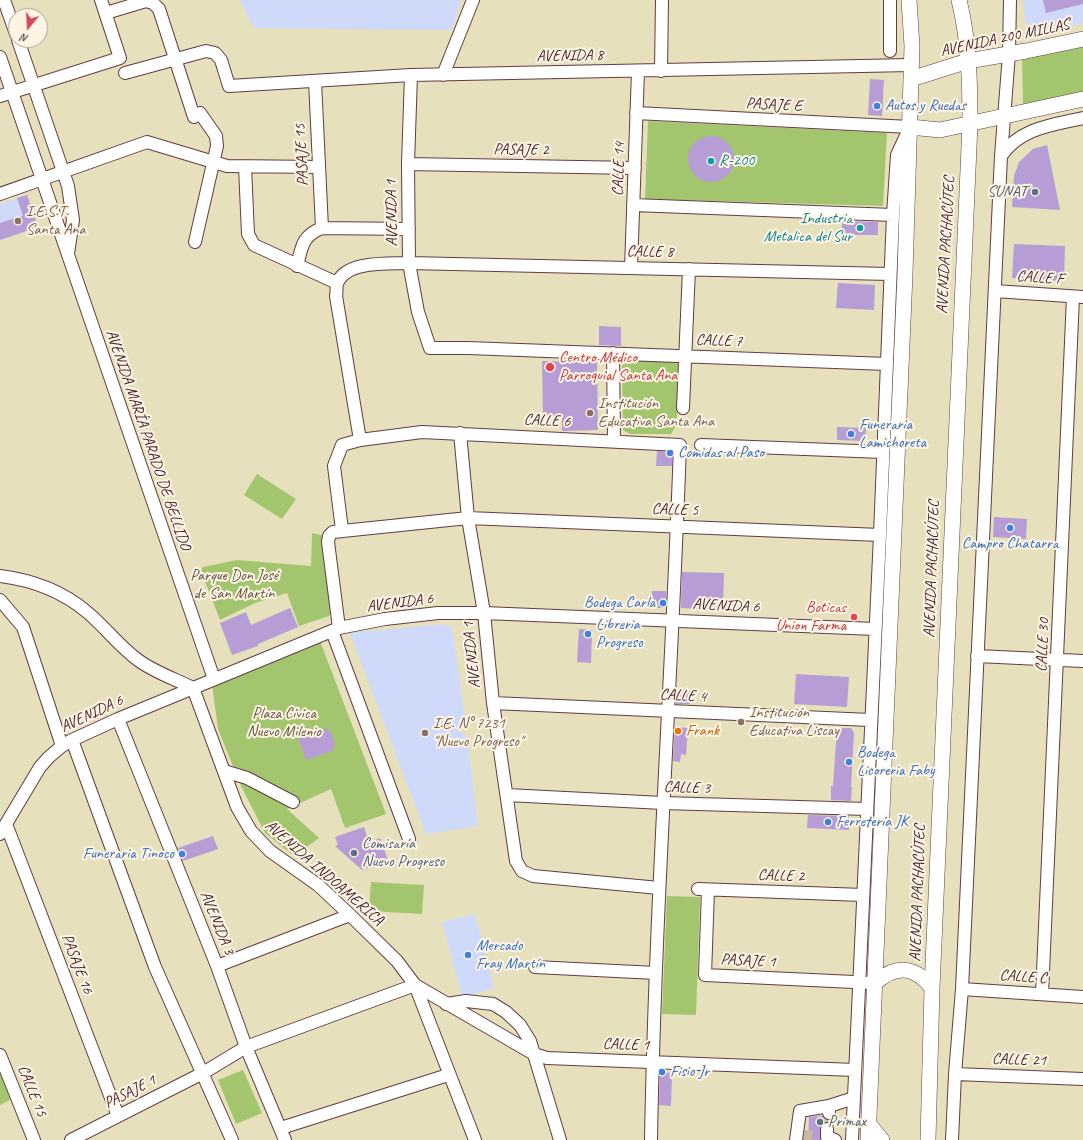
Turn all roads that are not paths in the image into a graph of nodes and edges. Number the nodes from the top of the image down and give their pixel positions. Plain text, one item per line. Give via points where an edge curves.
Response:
1 (102, 0) edge
2 (473, 0) edge
3 (662, 0) edge
4 (890, 0) edge
5 (908, 0) edge
6 (959, 0) edge
7 (1010, 0) edge
8 (106, 13) junction
9 (1083, 39) edge
10 (21, 48) edge
11 (890, 51) dead end
12 (1009, 54) junction
13 (0, 57) edge
14 (175, 58) junction
15 (968, 61) junction
16 (638, 71) junction
17 (661, 71) junction
18 (911, 72) junction
19 (125, 73) dead end
20 (411, 75) junction
21 (443, 75) junction
22 (315, 81) junction
23 (34, 85) junction
24 (12, 92) junction
25 (0, 96) edge
26 (1083, 99) edge
27 (636, 113) junction
28 (1005, 116) junction
29 (1083, 118) edge
30 (970, 124) junction
31 (910, 127) junction
32 (1001, 156) junction
33 (214, 163) junction
34 (408, 164) junction
35 (245, 167) junction
36 (319, 167) junction
37 (635, 168) junction
38 (63, 172) junction
39 (41, 180) junction
40 (0, 194) edge
41 (633, 205) junction
42 (893, 215) junction
43 (322, 228) junction
44 (409, 228) junction
45 (195, 242) dead end
46 (68, 257) junction
47 (409, 263) junction
48 (297, 266) junction
49 (631, 268) junction
50 (688, 269) junction
51 (890, 274) junction
52 (337, 283) junction
53 (995, 291) junction
54 (1078, 297) edge
55 (430, 348) joint
56 (614, 353) junction
57 (685, 356) junction
58 (887, 364) junction
59 (683, 408) dead end
60 (460, 433) junction
61 (360, 440) junction
62 (614, 441) junction
63 (701, 445) dead end
64 (883, 452) junction
65 (468, 518) junction
66 (677, 526) junction
67 (342, 530) junction
68 (880, 535) junction
69 (0, 576) edge
70 (0, 600) edge
71 (484, 613) junction
72 (674, 620) junction
73 (875, 629) junction
74 (336, 630) junction
75 (977, 656) junction
76 (1058, 660) junction
77 (1083, 661) edge
78 (214, 679) junction
79 (193, 688) junction
80 (493, 703) junction
81 (668, 712) junction
82 (118, 719) junction
83 (870, 720) junction
84 (67, 743) junction
85 (224, 771) junction
86 (507, 795) junction
87 (293, 802) dead end
88 (663, 803) junction
89 (867, 809) junction
90 (3, 829) edge
91 (409, 839) dead end
92 (659, 888) junction
93 (703, 890) joint
94 (863, 895) junction
95 (350, 915) junction
96 (217, 966) junction
97 (535, 967) dead end
98 (656, 973) junction
99 (859, 982) junction
100 (875, 983) junction
101 (415, 985) junction
102 (932, 988) junction
103 (962, 990) junction
104 (1042, 994) junction
105 (1083, 997) edge
106 (446, 1004) junction
107 (246, 1048) junction
108 (534, 1054) junction
109 (0, 1055) edge
110 (652, 1062) junction
111 (855, 1070) junction
112 (203, 1073) junction
113 (955, 1074) junction
114 (448, 1075) junction
115 (1083, 1079) edge
116 (854, 1098) junction
117 (118, 1116) junction
118 (869, 1124) junction
119 (281, 1128) junction
120 (928, 1134) edge
121 (798, 1138) edge
122 (34, 1140) edge
123 (71, 1140) edge
124 (232, 1140) edge
125 (285, 1140) edge
126 (475, 1140) edge
127 (560, 1140) edge
128 (651, 1140) edge
129 (852, 1140) edge
130 (868, 1140) edge
131 (882, 1140) edge
132 (916, 1140) edge
133 (952, 1140) edge

1 - 8 street
2 - 21 street
3 - 17 street
4 - 11 street
5 - 18 main road
6 - 15 main road, AVENIDA PACHACÚTEC via 965,25
7 - 12 street
8 - 14 street via 146,1 153,3 159,9
8 - 23 street via 120,58
9 - 12 main road, AVENIDA 200 MILLAS
10 - 23 street, AVENIDA MARÍA PARADO DE BELLIDO
12 - 15 main road, AVENIDA 200 MILLAS
12 - 28 street
13 - 24 street, AVENIDA MARÍA PARADO DE BELLIDO
14 - 19 street
14 - 22 street, AVENIDA 8 via 206,51 215,53 221,60 229,86
14 - 33 street via 197,115 216,136
15 - 18 main road, AVENIDA 200 MILLAS
15 - 30 main road, AVENIDA PACHACÚTEC
16 - 17 street, AVENIDA 8
16 - 21 street, AVENIDA 8
16 - 27 street, CALLE 14
17 - 18 street, AVENIDA 8
18 - 31 main road
20 - 21 street, AVENIDA 8
20 - 22 street, AVENIDA 8
20 - 34 street, AVENIDA 1
22 - 36 street, PASAJE 15
23 - 24 street
23 - 38 street, AVENIDA MARÍA PARADO DE BELLIDO
24 - 25 street
24 - 39 street, AVENIDA MARÍA PARADO DE BELLIDO
26 - 28 main road
27 - 31 street, PASAJE E
27 - 37 street, CALLE 14
28 - 30 main road
28 - 32 street
29 - 32 street via 1024,133 1006,148
30 - 31 main road via 940,130
30 - 102 main road, AVENIDA PACHACÚTEC
31 - 42 street via 897,155
31 - 100 main road
32 - 53 street
33 - 35 street
33 - 38 street via 147,142
33 - 45 street
34 - 37 street, PASAJE 2
34 - 44 street, AVENIDA 1
35 - 36 street
35 - 48 street via 248,234 254,245
36 - 43 street, PASAJE 15
37 - 41 street, CALLE 14
38 - 39 street
38 - 46 street, AVENIDA MARÍA PARADO DE BELLIDO via 68,186 73,220
39 - 40 street
39 - 46 street, AVENIDA MARÍA PARADO DE BELLIDO
41 - 42 street
41 - 49 street, CALLE 14
42 - 51 street
43 - 44 street
43 - 48 street via 312,232 303,242
44 - 47 street, AVENIDA 1
46 - 78 street, AVENIDA MARÍA PARADO DE BELLIDO
47 - 49 street, CALLE 8
47 - 52 street, CALLE 8 via 358,266 345,273
47 - 55 street, AVENIDA 1 via 418,312
48 - 52 street
49 - 50 street, CALLE 8
50 - 51 street, CALLE 8
50 - 57 street
51 - 58 street
52 - 61 street via 336,296
53 - 54 street, CALLE F
53 - 75 street
54 - 76 street, CALLE 30
55 - 56 street, CALLE 7
56 - 57 street, CALLE 7
56 - 62 street
57 - 58 street, CALLE 7
57 - 59 street
58 - 64 street
60 - 61 street, CALLE 6 via 422,432
60 - 62 street, CALLE 6
60 - 65 street, AVENIDA 1
61 - 67 street, CALLE 6 via 342,446 334,466
62 - 66 street, CALLE 6 via 680,445
63 - 64 street
64 - 68 street
65 - 66 street, CALLE 5
65 - 67 street, CALLE 5
65 - 71 street, AVENIDA 1
66 - 68 street, CALLE 5
66 - 72 street
67 - 74 street via 333,532 328,542
68 - 73 street
69 - 79 street via 43,585 66,598 86,612 139,661
70 - 84 street via 23,628
71 - 72 street, AVENIDA 6
71 - 74 street, AVENIDA 6 via 385,619
71 - 80 street, AVENIDA 1
72 - 73 street, AVENIDA 6
72 - 81 street
73 - 83 street
74 - 78 street, AVENIDA 6
74 - 91 street
75 - 76 street
75 - 103 street
76 - 77 street
76 - 104 street, CALLE 30
78 - 79 street, AVENIDA 6
79 - 82 street, AVENIDA 6
79 - 85 street, AVENIDA INDOAMERICA
80 - 81 street, CALLE 4
80 - 86 street, AVENIDA 1
81 - 83 street, CALLE 4
81 - 88 street
82 - 84 street, AVENIDA 6
82 - 96 street, AVENIDA 3
83 - 89 street
84 - 90 street, AVENIDA 6 via 40,768
84 - 112 street via 155,967
85 - 87 street via 247,778
85 - 95 street, AVENIDA INDOAMERICA via 237,807 251,831 270,851 318,885
86 - 88 street, CALLE 3
86 - 92 street, AVENIDA 1 via 516,861 522,872 533,876
88 - 89 street, CALLE 3
88 - 92 street
89 - 94 street
90 - 117 street, PASAJE 16
92 - 98 street
93 - 94 street, CALLE 2
93 - 99 street, PASAJE 1 via 705,975
94 - 99 street
95 - 96 street
95 - 101 street, AVENIDA INDOAMERICA via 397,961
96 - 107 street, AVENIDA 3
97 - 98 street
98 - 110 street
99 - 100 street, PASAJE 1
99 - 111 street
100 - 102 main road via 885,974 898,970 911,971 924,977
100 - 118 main road
101 - 106 street, CALLE 1
101 - 107 street, PASAJE 1
101 - 114 street, AVENIDA INDOAMERICA
102 - 120 main road, AVENIDA PACHACÚTEC
103 - 104 street, CALLE C
103 - 113 street
104 - 105 street, CALLE C
106 - 108 street, CALLE 1
106 - 108 street via 493,1004 520,1025 530,1041
107 - 112 street, PASAJE 1
107 - 119 street, AVENIDA 3
108 - 110 street, CALLE 1 via 547,1058
108 - 127 street
109 - 122 street, CALLE 15
110 - 111 street, CALLE 1
110 - 128 street
111 - 116 street
112 - 117 street, PASAJE 1
112 - 124 street
113 - 115 street, CALLE 21
113 - 133 street
114 - 119 street
114 - 126 street, AVENIDA INDOAMERICA
116 - 121 street via 829,1109 800,1111
116 - 129 street
117 - 123 street, PASAJE 1
118 - 130 main road
118 - 131 main road
119 - 125 street, AVENIDA 3
120 - 132 main road

